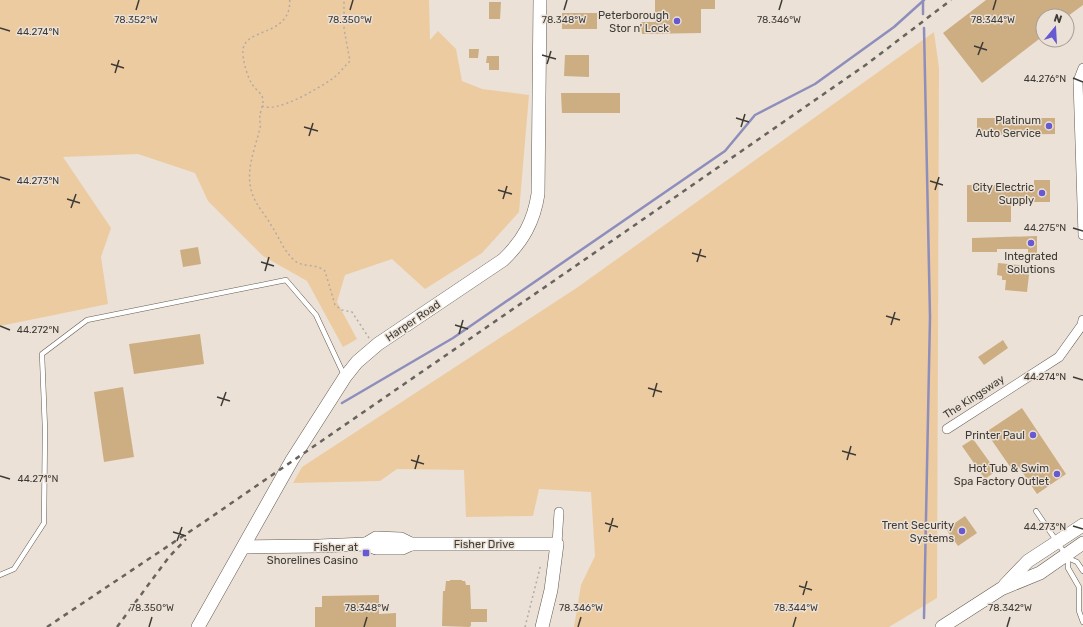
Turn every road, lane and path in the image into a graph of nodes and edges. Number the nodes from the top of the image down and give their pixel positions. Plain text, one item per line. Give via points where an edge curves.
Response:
1 (290, 0) edge
2 (344, 0) edge
3 (540, 0) edge
4 (1083, 68) edge
5 (262, 106) junction
6 (1083, 235) edge
7 (1083, 320) edge
8 (372, 342) dead end
9 (345, 377) junction
10 (947, 429) dead end
11 (1036, 511) dead end
12 (559, 512) dead end
13 (1083, 525) edge
14 (1057, 542) junction
15 (557, 544) junction
16 (1083, 544) edge
17 (244, 547) junction
18 (1067, 557) junction
19 (541, 564) dead end
20 (1083, 571) edge
21 (0, 575) edge
22 (1001, 589) junction
23 (1083, 622) edge
24 (198, 627) edge
25 (525, 627) edge
26 (542, 627) edge
27 (942, 627) edge

1 - 5 path via 286,16 278,25 255,35 243,48 246,69 252,85 260,91
2 - 5 path via 344,29 350,62 333,78 284,106 267,109
3 - 9 street, Harper Road via 538,194 529,227 514,250 502,260 378,344 357,362
4 - 6 street via 1078,81
5 - 8 path via 259,118 261,126 250,168 250,187 256,202 275,230 285,251 296,262 321,267 325,271 335,305 352,312
7 - 10 street, The Kingsway via 1060,357
9 - 17 street, Harper Road via 292,460
9 - 21 lane via 316,315 286,280 87,320 42,354 45,428 44,523 14,569
11 - 14 lane
12 - 15 street
13 - 14 street
14 - 18 lane
14 - 22 street via 1028,561
15 - 17 street, Fisher Drive via 411,544 402,548 376,548 366,544
15 - 26 street via 552,590
16 - 18 street
17 - 24 street, Harper Road
18 - 20 lane via 1077,562
18 - 22 street via 1040,573
18 - 23 lane via 1068,568 1079,587 1079,611
19 - 25 path
22 - 27 street

